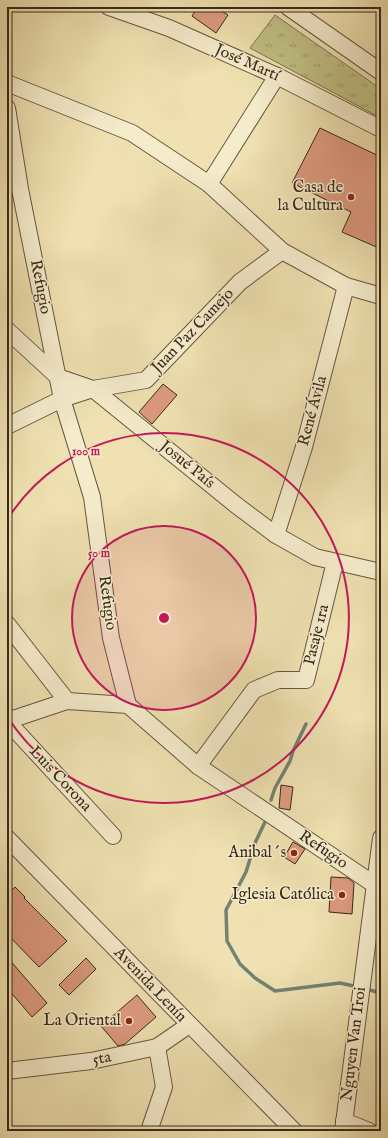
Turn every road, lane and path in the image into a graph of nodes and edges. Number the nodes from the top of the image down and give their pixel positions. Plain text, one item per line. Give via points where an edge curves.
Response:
1 (109, 7) edge
2 (288, 7) edge
3 (381, 72) edge
4 (277, 76) junction
5 (7, 83) edge
6 (7, 108) edge
7 (381, 129) edge
8 (209, 184) junction
9 (282, 251) junction
10 (346, 286) junction
11 (381, 296) edge
12 (7, 330) edge
13 (58, 377) junction
14 (93, 389) junction
15 (62, 399) junction
16 (7, 426) edge
17 (276, 535) junction
18 (335, 562) junction
19 (381, 572) edge
20 (7, 624) edge
21 (67, 701) junction
22 (128, 704) junction
23 (7, 721) edge
24 (198, 766) junction
25 (113, 836) dead end
26 (7, 838) edge
27 (381, 838) edge
28 (375, 885) junction
29 (189, 1025) junction
30 (157, 1047) junction
31 (7, 1071) edge
32 (343, 1126) edge
33 (149, 1131) edge
34 (294, 1131) edge
35 (368, 1131) edge

1 - 4 street, José Martí via 169,28
2 - 3 street
4 - 7 street, José Martí
4 - 8 street
5 - 8 street via 132,133
6 - 13 street, Refugio via 20,189
8 - 9 street
9 - 10 street
9 - 14 street, Juan Paz Camejo via 240,282 146,380
10 - 11 street
10 - 17 street, René Ávila via 304,447
12 - 13 street, Josué País
13 - 14 street, Josué País
13 - 15 street, Refugio
14 - 15 street, Juan Paz Camejo
14 - 17 street, Josué País
15 - 16 street, Juan Paz Camejo
15 - 22 street, Refugio via 92,497 111,638
17 - 18 street, Josué País via 315,557
18 - 19 street, Josué País
18 - 24 street, Pasaje 1ra via 306,680 278,680 254,690
20 - 21 street
21 - 22 street
21 - 23 street
22 - 24 street, Refugio
23 - 25 street, Luis Corona
24 - 28 street, Refugio
26 - 29 street, Avenida Lenín
27 - 28 street, Nguyen Van Troi
28 - 32 street, Nguyen Van Troi
29 - 30 street, 5ta
29 - 34 street, Avenida Lenín
30 - 31 street, 5ta via 91,1061
30 - 33 street via 164,1087
32 - 35 street

